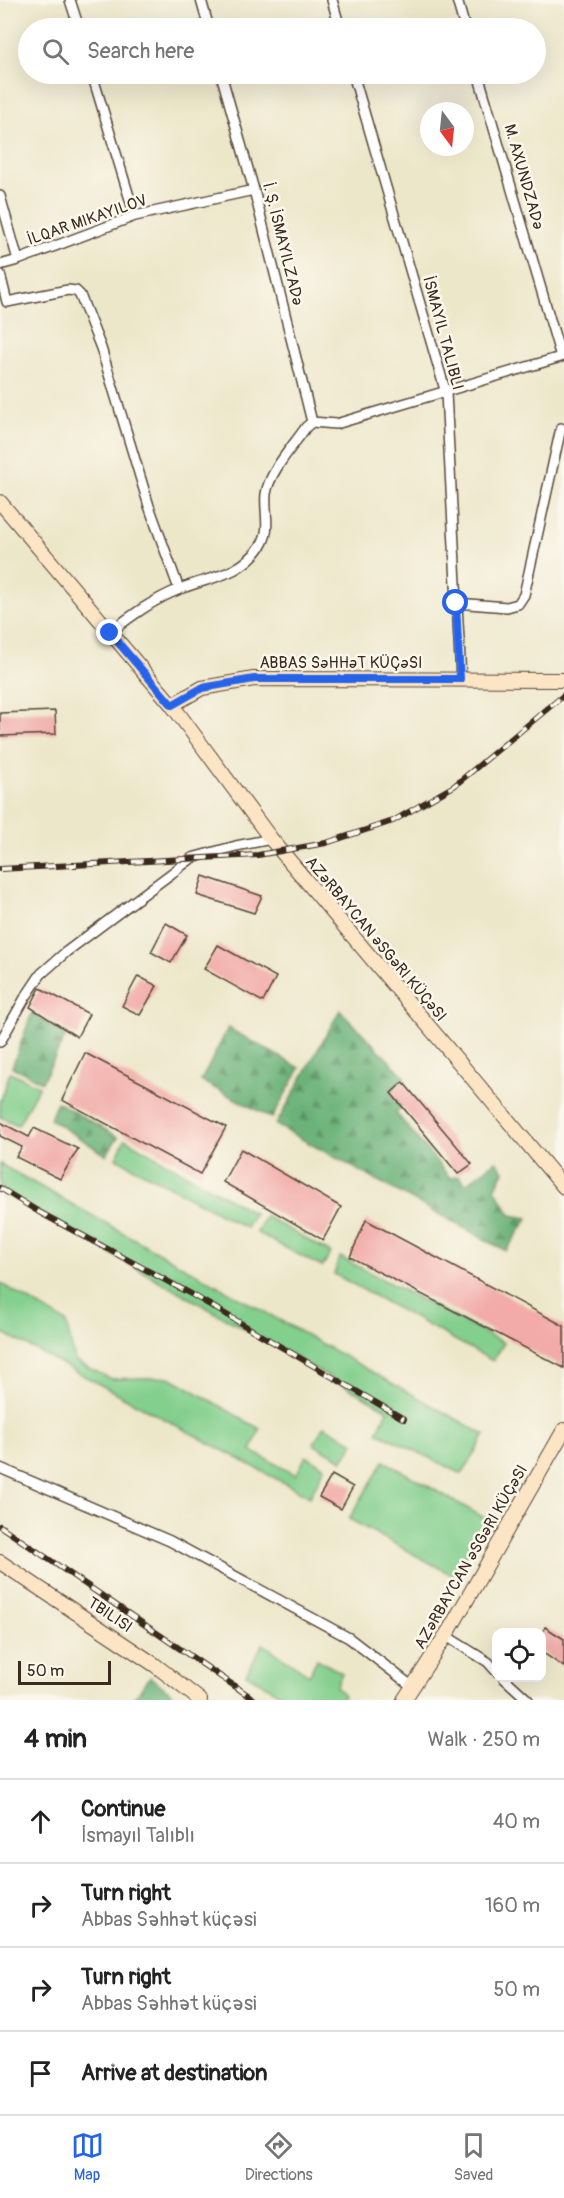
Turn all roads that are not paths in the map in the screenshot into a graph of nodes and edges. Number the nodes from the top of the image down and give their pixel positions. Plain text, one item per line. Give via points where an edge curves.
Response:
1 (70, 0) edge
2 (201, 0) edge
3 (332, 0) edge
4 (457, 0) edge
5 (76, 18) edge
6 (206, 18) edge
7 (337, 18) edge
8 (462, 18) edge
9 (95, 84) edge
10 (224, 84) edge
11 (356, 84) edge
12 (481, 84) edge
13 (254, 190) junction
14 (0, 196) edge
15 (135, 216) junction
16 (18, 260) junction
17 (0, 264) edge
18 (0, 274) edge
19 (562, 357) edge
20 (446, 393) junction
21 (312, 422) junction
22 (561, 428) dead end
23 (0, 502) edge
24 (179, 589) junction
25 (456, 603) junction
26 (110, 633) junction
27 (460, 679) junction
28 (564, 680) edge
29 (172, 705) junction
30 (271, 839) junction
31 (0, 1042) edge
32 (564, 1187) edge
33 (564, 1430) edge
34 (0, 1468) edge
35 (0, 1562) edge
36 (446, 1636) junction
37 (492, 1666) edge
38 (509, 1682) edge
39 (413, 1687) junction
40 (200, 1700) edge
41 (404, 1700) edge
42 (528, 1700) edge

1 - 5 street
2 - 6 street
3 - 7 street
4 - 8 street
9 - 15 street
10 - 13 street
11 - 20 street
12 - 19 street, M. AXUNDZADƏ
13 - 15 street
13 - 21 street
14 - 16 street
15 - 16 street
16 - 17 street
18 - 24 street via 7,302 68,290 80,295
19 - 20 street
20 - 21 street via 336,424
20 - 25 street
21 - 24 street via 269,485 266,535 259,549 228,574
22 - 25 street via 524,595 518,604 507,607
23 - 26 main road
24 - 26 street via 138,611
25 - 27 street
26 - 29 main road
27 - 28 main road, ABBAS SƏHHƏT KÜÇƏSI
27 - 29 main road, ABBAS SƏHHƏT KÜÇƏSI via 254,679 202,688
29 - 30 main road, AZƏRBAYCAN ƏSGƏRI KÜÇƏSI
30 - 31 street via 192,858 66,952 41,974
30 - 32 main road, AZƏRBAYCAN ƏSGƏRI KÜÇƏSI
33 - 36 main road, AZƏRBAYCAN ƏSGƏRI KÜÇƏSI
34 - 39 street via 170,1541 349,1638
35 - 40 main road, TBILISI via 155,1665
36 - 37 street
36 - 39 main road, AZƏRBAYCAN ƏSGƏRI KÜÇƏSI
38 - 42 street
39 - 41 main road, AZƏRBAYCAN ƏSGƏRI KÜÇƏSI

